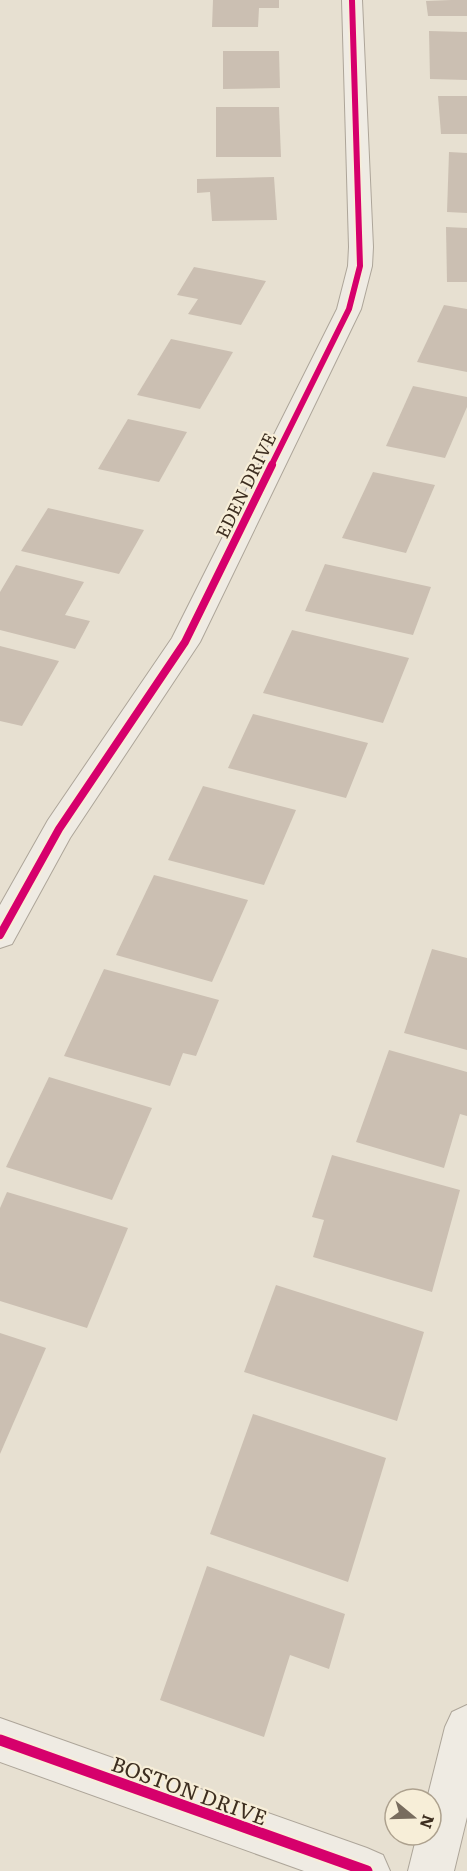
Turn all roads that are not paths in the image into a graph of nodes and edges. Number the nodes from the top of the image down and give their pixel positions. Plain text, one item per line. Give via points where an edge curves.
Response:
1 (352, 0) edge
2 (0, 935) edge
3 (467, 1727) edge
4 (0, 1740) edge
5 (367, 1871) edge
6 (431, 1871) edge

1 - 2 street, EDEN DRIVE via 361,247 349,309 185,642 59,830
3 - 6 street
4 - 5 street, BOSTON DRIVE

